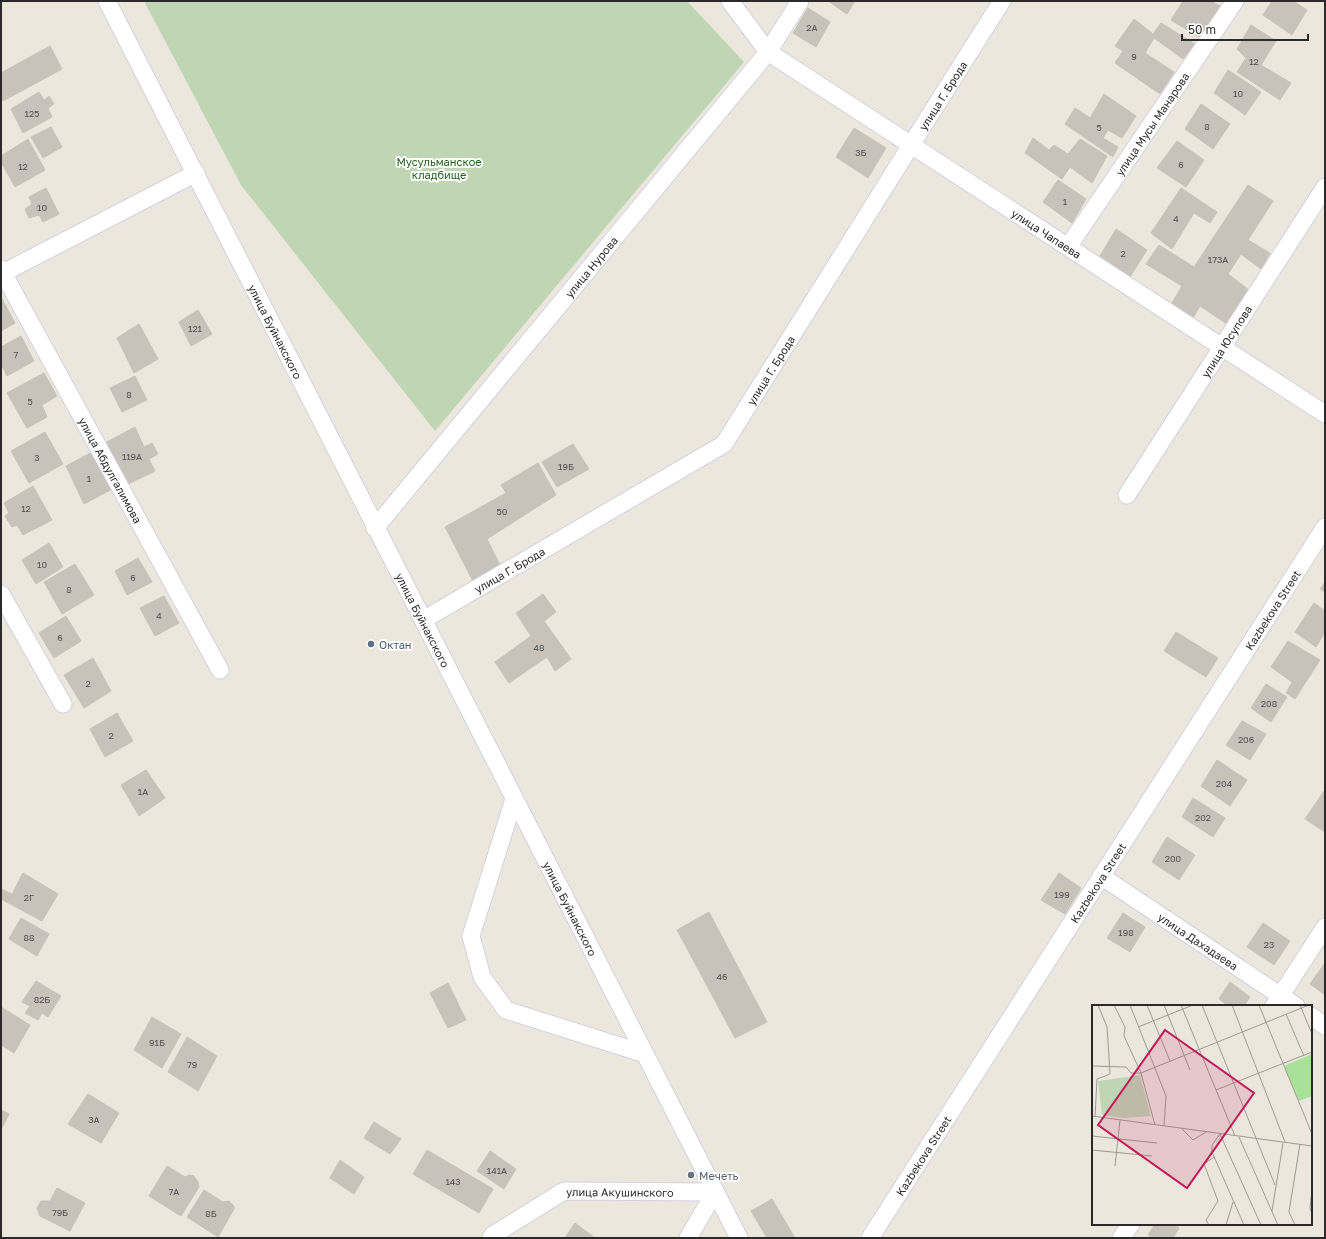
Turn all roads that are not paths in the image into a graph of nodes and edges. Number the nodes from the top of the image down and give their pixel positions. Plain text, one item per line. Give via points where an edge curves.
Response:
1 (107, 1) edge
2 (730, 1) edge
3 (800, 1) edge
4 (1002, 1) edge
5 (1235, 1) edge
6 (768, 52) junction
7 (911, 145) junction
8 (196, 173) junction
9 (1325, 187) edge
10 (1068, 247) junction
11 (2, 272) edge
12 (1222, 347) junction
13 (1325, 414) edge
14 (1127, 495) dead end
15 (1325, 527) edge
16 (375, 528) junction
17 (1, 594) edge
18 (423, 620) junction
19 (220, 670) dead end
20 (63, 704) dead end
21 (514, 799) junction
22 (1102, 876) junction
23 (1325, 927) edge
24 (1278, 1001) edge
25 (1292, 1005) edge
26 (1312, 1017) edge
27 (1325, 1026) edge
28 (645, 1054) junction
29 (716, 1192) junction
30 (1129, 1225) edge
31 (491, 1238) edge
32 (688, 1238) edge
33 (739, 1238) edge
34 (870, 1238) edge
35 (1121, 1238) edge

1 - 8 street, улица Буйнакского
2 - 6 street
3 - 6 street, улица Нурова
4 - 7 street, улица Г. Брода
5 - 10 street, улица Мусы Манарова
6 - 7 street, улица Чапаева
6 - 16 street, улица Нурова
7 - 10 street, улица Чапаева
7 - 18 street, улица Г. Брода via 724,444
8 - 11 street
8 - 16 street, улица Буйнакского
9 - 12 street, улица Юсупова
10 - 12 street, улица Чапаева
11 - 19 street, улица Абдулгалимова
12 - 13 street, улица Чапаева
12 - 14 street, улица Юсупова
15 - 22 street, Kazbekova Street
16 - 18 street, улица Буйнакского
17 - 20 street
18 - 21 street, улица Буйнакского
21 - 28 street, улица Буйнакского
21 - 28 street via 471,936 482,977 506,1010
22 - 24 street, улица Дахадаева
22 - 34 street, Kazbekova Street
23 - 24 street
24 - 25 street, улица Дахадаева
26 - 27 street
28 - 29 street, улица Буйнакского
29 - 31 street, улица Акушинского via 564,1191
29 - 32 street
29 - 33 street, улица Буйнакского
30 - 35 street

